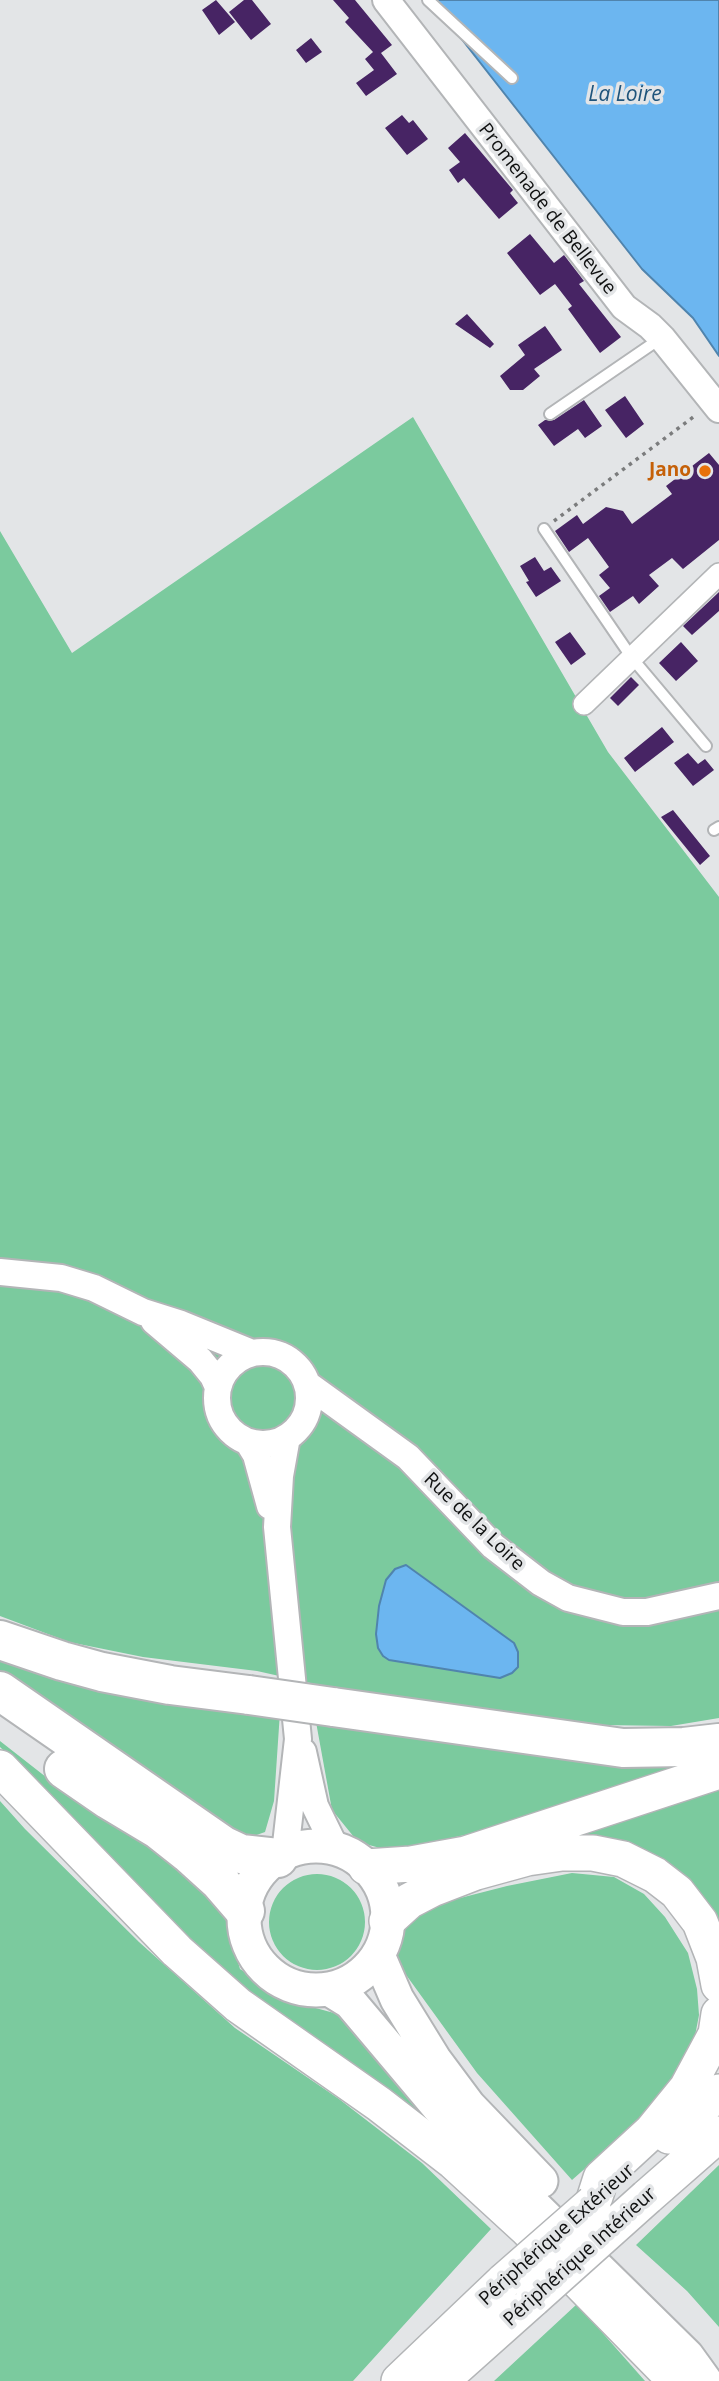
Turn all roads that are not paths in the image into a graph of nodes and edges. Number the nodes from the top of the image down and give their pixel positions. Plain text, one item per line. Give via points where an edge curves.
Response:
1 (386, 0) edge
2 (428, 0) edge
3 (512, 78) dead end
4 (662, 338) junction
5 (716, 405) edge
6 (550, 414) dead end
7 (544, 529) road end
8 (719, 574) edge
9 (632, 658) junction
10 (584, 704) dead end
11 (706, 746) dead end
12 (0, 1272) edge
13 (142, 1312) junction
14 (252, 1353) junction
15 (307, 1384) junction
16 (218, 1387) junction
17 (367, 1428) junction
18 (294, 1432) junction
19 (248, 1442) junction
20 (277, 1527) junction
21 (719, 1596) edge
22 (0, 1640) edge
23 (0, 1691) edge
24 (0, 1723) edge
25 (298, 1738) junction
26 (719, 1743) edge
27 (0, 1768) edge
28 (719, 1771) edge
29 (335, 1849) junction
30 (281, 1855) junction
31 (366, 1867) junction
32 (245, 1911) junction
33 (387, 1921) junction
34 (377, 1955) junction
35 (719, 1984) edge
36 (329, 1989) junction
37 (719, 2014) edge
38 (719, 2092) edge
39 (719, 2134) edge
40 (634, 2188) junction
41 (593, 2203) junction
42 (518, 2290) junction
43 (719, 2363) edge
44 (399, 2381) edge
45 (441, 2381) edge
46 (676, 2381) edge
47 (705, 2381) edge

1 - 4 street, Promenade de Bellevue via 624,307
2 - 3 lane
4 - 5 street, Promenade de Bellevue
4 - 6 lane
7 - 9 lane
8 - 9 street
9 - 10 street
9 - 11 lane
12 - 13 street via 61,1278 94,1288
13 - 14 street
13 - 16 street via 200,1360
14 - 15 street via 282,1355 300,1370
14 - 16 street via 233,1363
15 - 17 street, Rue de la Loire
15 - 18 street via 309,1406
16 - 19 street via 218,1406 225,1424
17 - 18 street via 313,1423
17 - 21 street, Rue de la Loire via 408,1457 493,1546 568,1598 635,1612
18 - 19 street via 272,1444
18 - 20 street via 280,1476
19 - 20 street
20 - 25 street
22 - 26 highway, bridge via 102,1672 170,1685 623,1748
23 - 30 highway via 224,1846 241,1854
24 - 32 highway via 159,1830 220,1882
25 - 29 street via 315,1806
25 - 30 street
27 - 46 highway via 177,1951 238,2005 454,2162 526,2228
28 - 31 highway via 466,1854
29 - 30 main road via 310,1847
29 - 31 main road
30 - 32 main road via 252,1886
31 - 33 main road via 382,1892
32 - 36 main road via 251,1950 267,1971 302,1989
33 - 34 main road
33 - 35 highway via 409,1901 477,1872 562,1853 603,1855 623,1859 677,1892 700,1922
34 - 36 main road via 362,1973
34 - 43 main road via 411,2024 469,2106
36 - 47 main road via 350,2002 461,2134 678,2347
37 - 41 highway via 716,2034 687,2088 652,2131 601,2178
38 - 40 highway, Périphérique Extérieur
39 - 40 highway, Périphérique Intérieur
40 - 41 highway, Périphérique Extérieur
40 - 42 highway, Périphérique Intérieur, bridge
41 - 42 highway, Périphérique Extérieur, bridge
42 - 44 highway, Périphérique Extérieur
42 - 45 highway, Périphérique Intérieur

